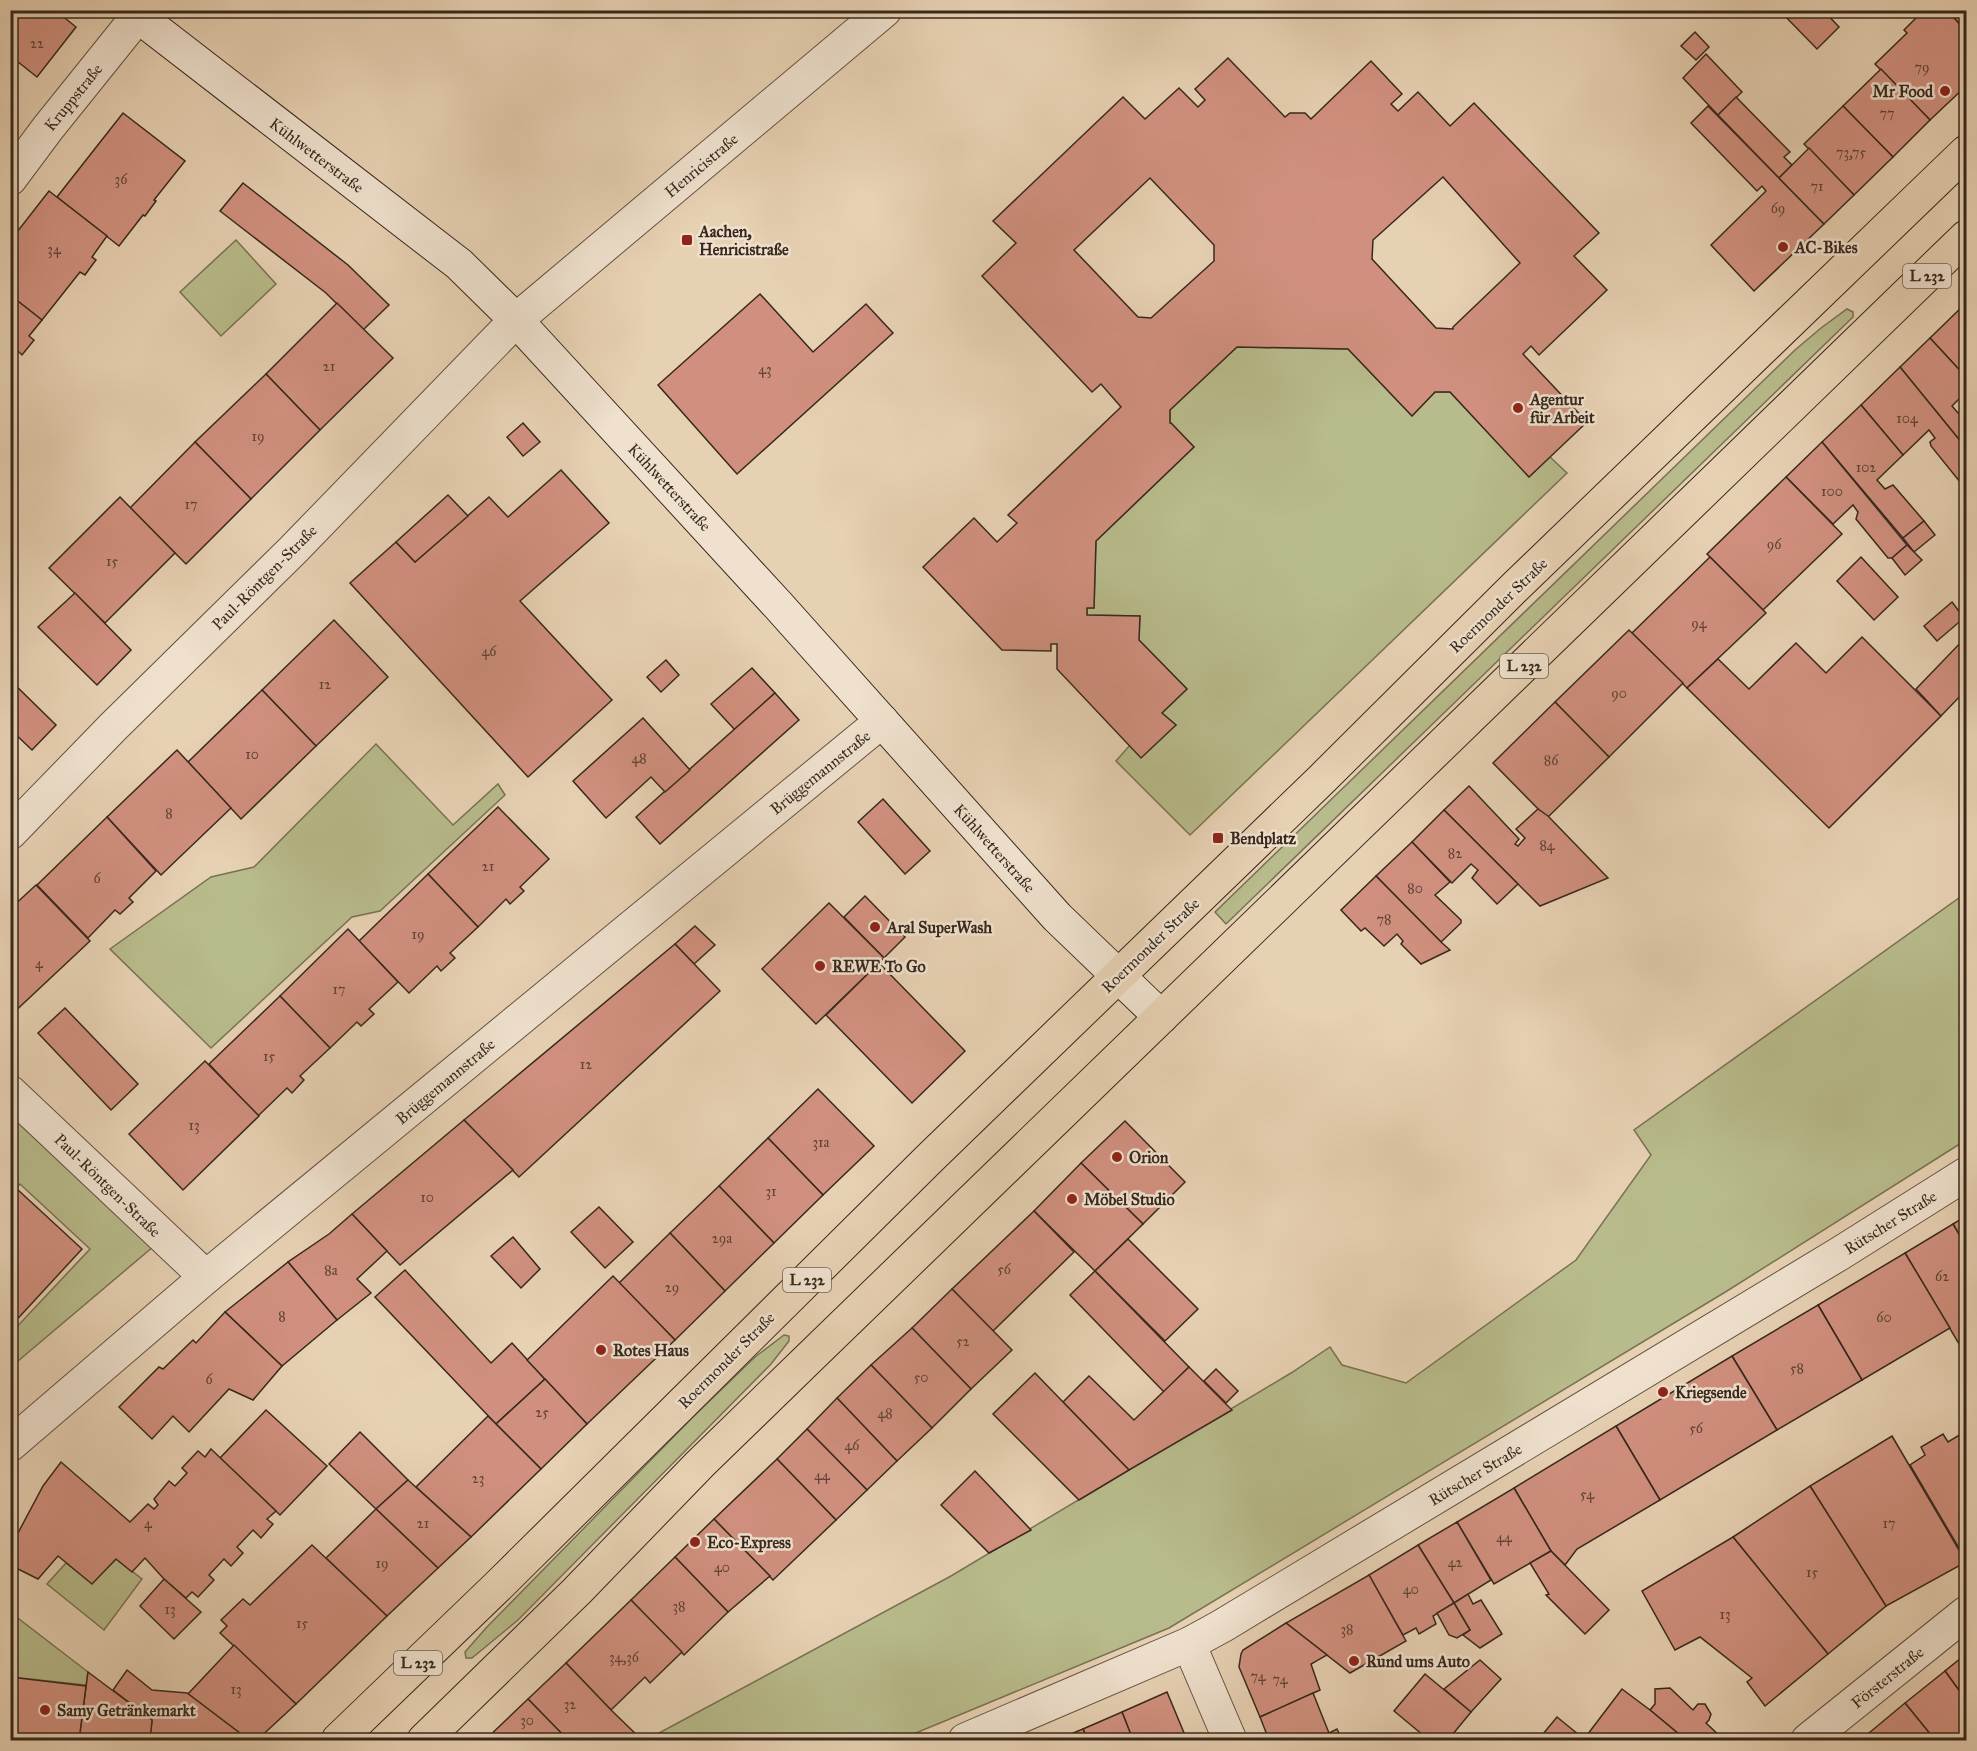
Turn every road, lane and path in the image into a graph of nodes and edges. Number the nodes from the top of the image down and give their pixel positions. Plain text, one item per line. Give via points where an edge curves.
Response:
1 (885, 10) edge
2 (134, 13) edge
3 (1966, 152) edge
4 (10, 179) edge
5 (1966, 237) edge
6 (516, 320) junction
7 (882, 721) junction
8 (10, 833) edge
9 (1118, 976) junction
10 (1161, 1017) junction
11 (10, 1092) edge
12 (1966, 1174) edge
13 (206, 1278) junction
14 (10, 1445) edge
15 (1966, 1613) edge
16 (1189, 1644) junction
17 (338, 1740) edge
18 (424, 1740) edge
19 (965, 1740) edge
20 (1230, 1740) edge
21 (1808, 1740) edge

1 - 6 street, Henricistraße
2 - 4 street, Kruppstraße
2 - 6 street, Kühlwetterstraße via 459,264
3 - 9 main road, Roermonder Straße / L 232
5 - 10 main road, L 232
6 - 7 street, Kühlwetterstraße
6 - 8 street, Paul-Röntgen-Straße
7 - 9 street, Kühlwetterstraße via 1057,916
7 - 13 street, Brüggemannstraße
9 - 10 street, Kühlwetterstraße
9 - 17 main road, Roermonder Straße / L 232
10 - 18 main road, L 232 via 748,1417
11 - 13 street, Paul-Röntgen-Straße
12 - 16 street, Rütscher Straße via 1751,1308
13 - 14 street, Brüggemannstraße
15 - 21 street, Försterstraße
16 - 19 street, Rütscher Straße
16 - 20 street

